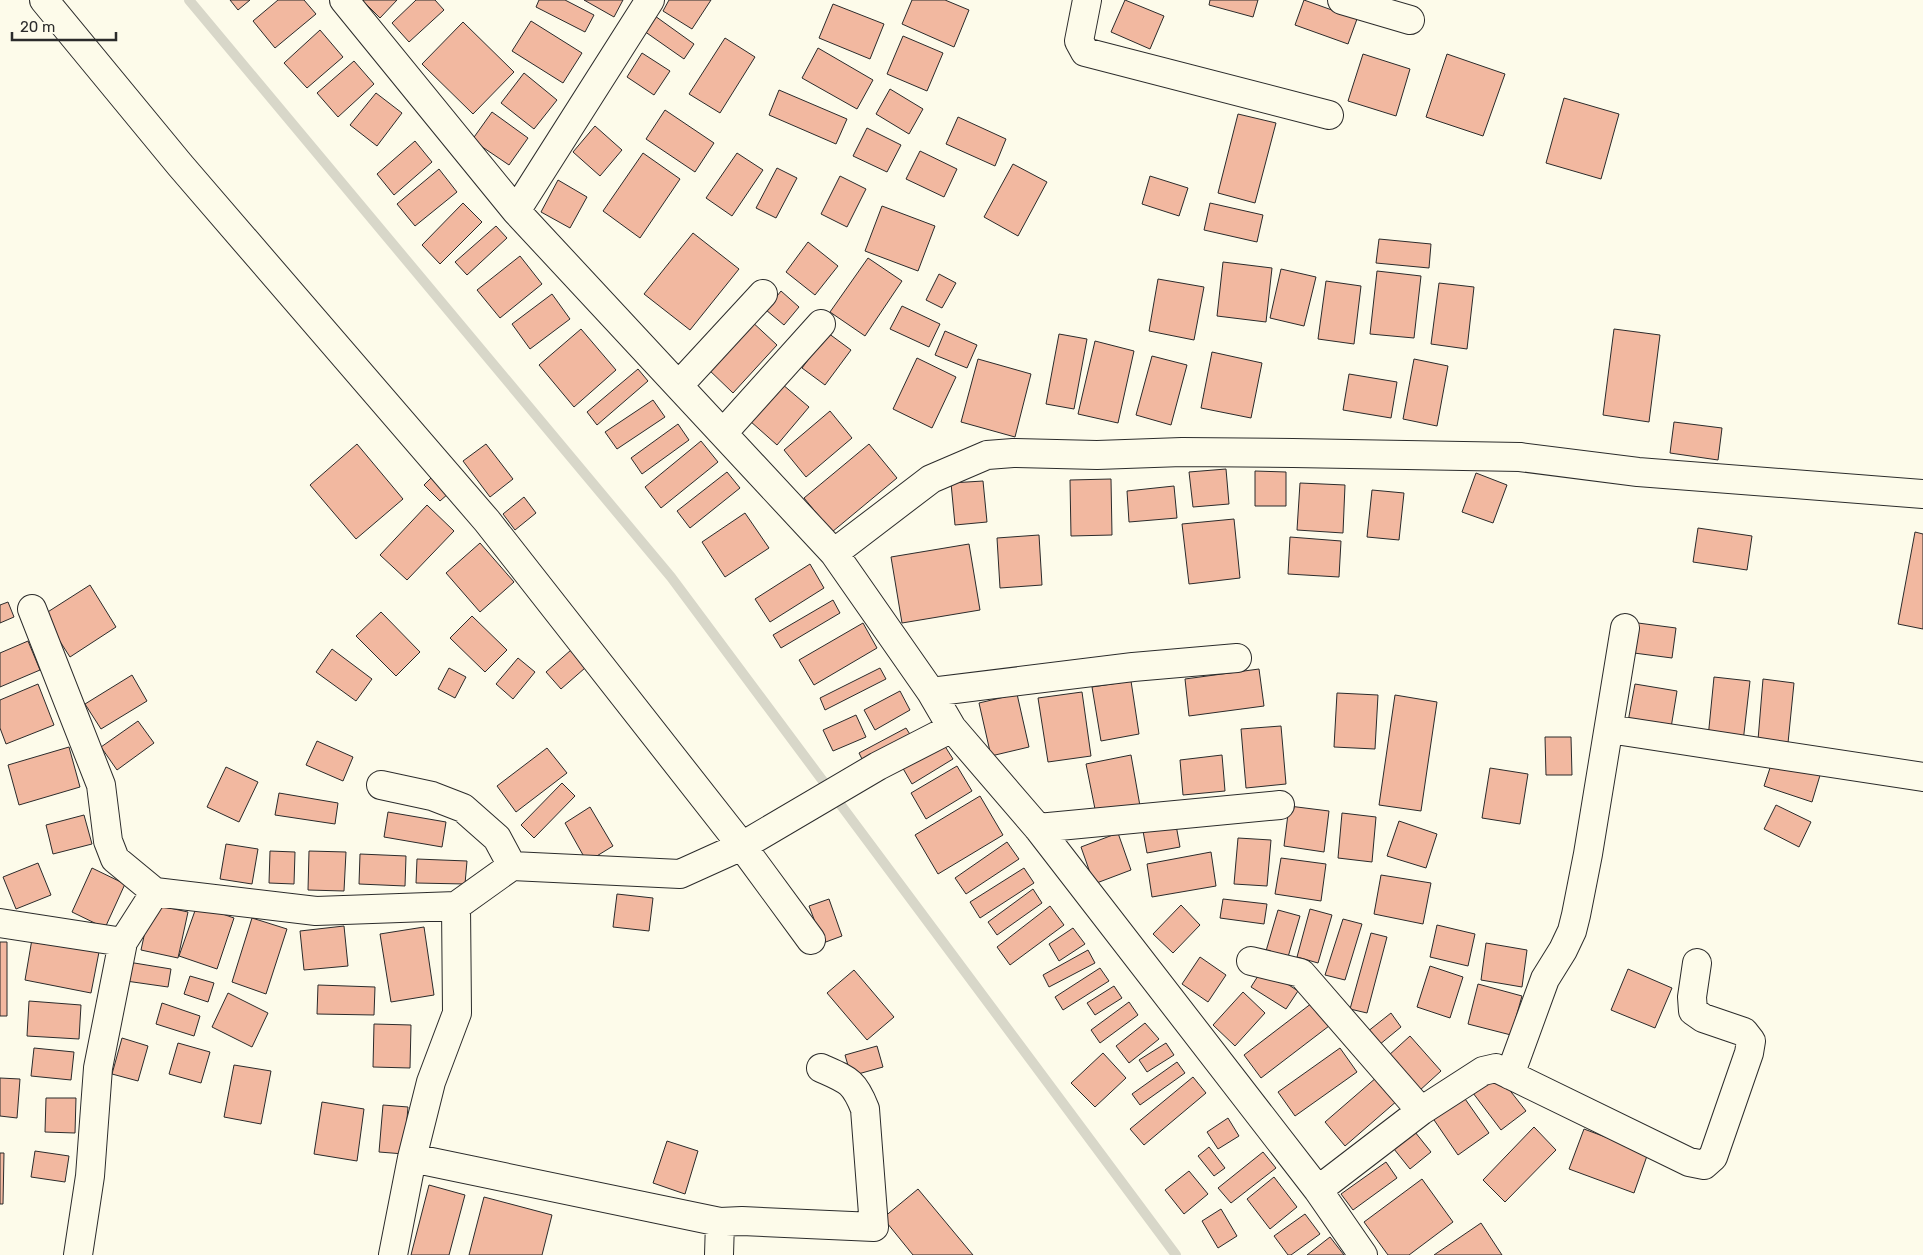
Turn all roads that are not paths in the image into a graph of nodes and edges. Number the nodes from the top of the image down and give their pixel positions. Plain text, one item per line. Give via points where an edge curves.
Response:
1 (44, 0) edge
2 (344, 0) edge
3 (650, 0) edge
4 (1087, 0) edge
5 (1342, 0) edge
6 (1410, 20) dead end
7 (1328, 116) dead end
8 (516, 211) junction
9 (762, 294) dead end
10 (821, 324) dead end
11 (679, 385) junction
12 (722, 433) junction
13 (1923, 494) edge
14 (834, 553) junction
15 (32, 609) dead end
16 (1625, 628) dead end
17 (1237, 658) dead end
18 (931, 692) junction
19 (952, 728) junction
20 (1608, 729) junction
21 (1923, 777) edge
22 (381, 785) dead end
23 (1280, 806) dead end
24 (1038, 828) junction
25 (750, 841) junction
26 (512, 866) junction
27 (154, 892) junction
28 (456, 906) junction
29 (0, 923) edge
30 (811, 940) dead end
31 (124, 942) junction
32 (1251, 961) dead end
33 (1697, 963) dead end
34 (821, 1068) dead end
35 (1510, 1075) junction
36 (1421, 1111) junction
37 (412, 1158) junction
38 (1318, 1190) junction
39 (720, 1222) junction
40 (78, 1255) edge
41 (393, 1255) edge
42 (720, 1255) edge
43 (1363, 1255) edge

1 - 25 street via 180,165 487,521
2 - 8 street
3 - 8 street
4 - 7 street via 1079,41 1085,52
5 - 6 street
8 - 11 street
9 - 11 street
10 - 12 street
11 - 12 street
12 - 14 street
13 - 14 street via 1638,472 1520,457 1013,453 987,455 931,478
14 - 18 street
15 - 27 street via 101,785 108,840 115,858
16 - 20 street
17 - 18 street via 1133,667
18 - 19 street
19 - 24 street
19 - 25 street via 878,766
20 - 21 street
20 - 35 street via 1572,931 1545,979
22 - 26 street via 432,796 463,808 497,838
23 - 24 street
24 - 38 street
25 - 26 street via 680,874
25 - 30 street
26 - 28 street
27 - 28 street via 316,911
27 - 31 street
28 - 37 street via 456,1013 431,1082
29 - 31 street
31 - 40 street via 98,1068 90,1176
32 - 36 street via 1300,972
33 - 35 street via 1693,1011 1703,1018 1744,1032 1752,1041 1713,1157 1704,1165 1689,1162
34 - 39 street via 849,1080 865,1109 874,1226
35 - 36 street via 1489,1068
36 - 38 street
37 - 39 street
37 - 41 street
38 - 43 street
39 - 42 street

